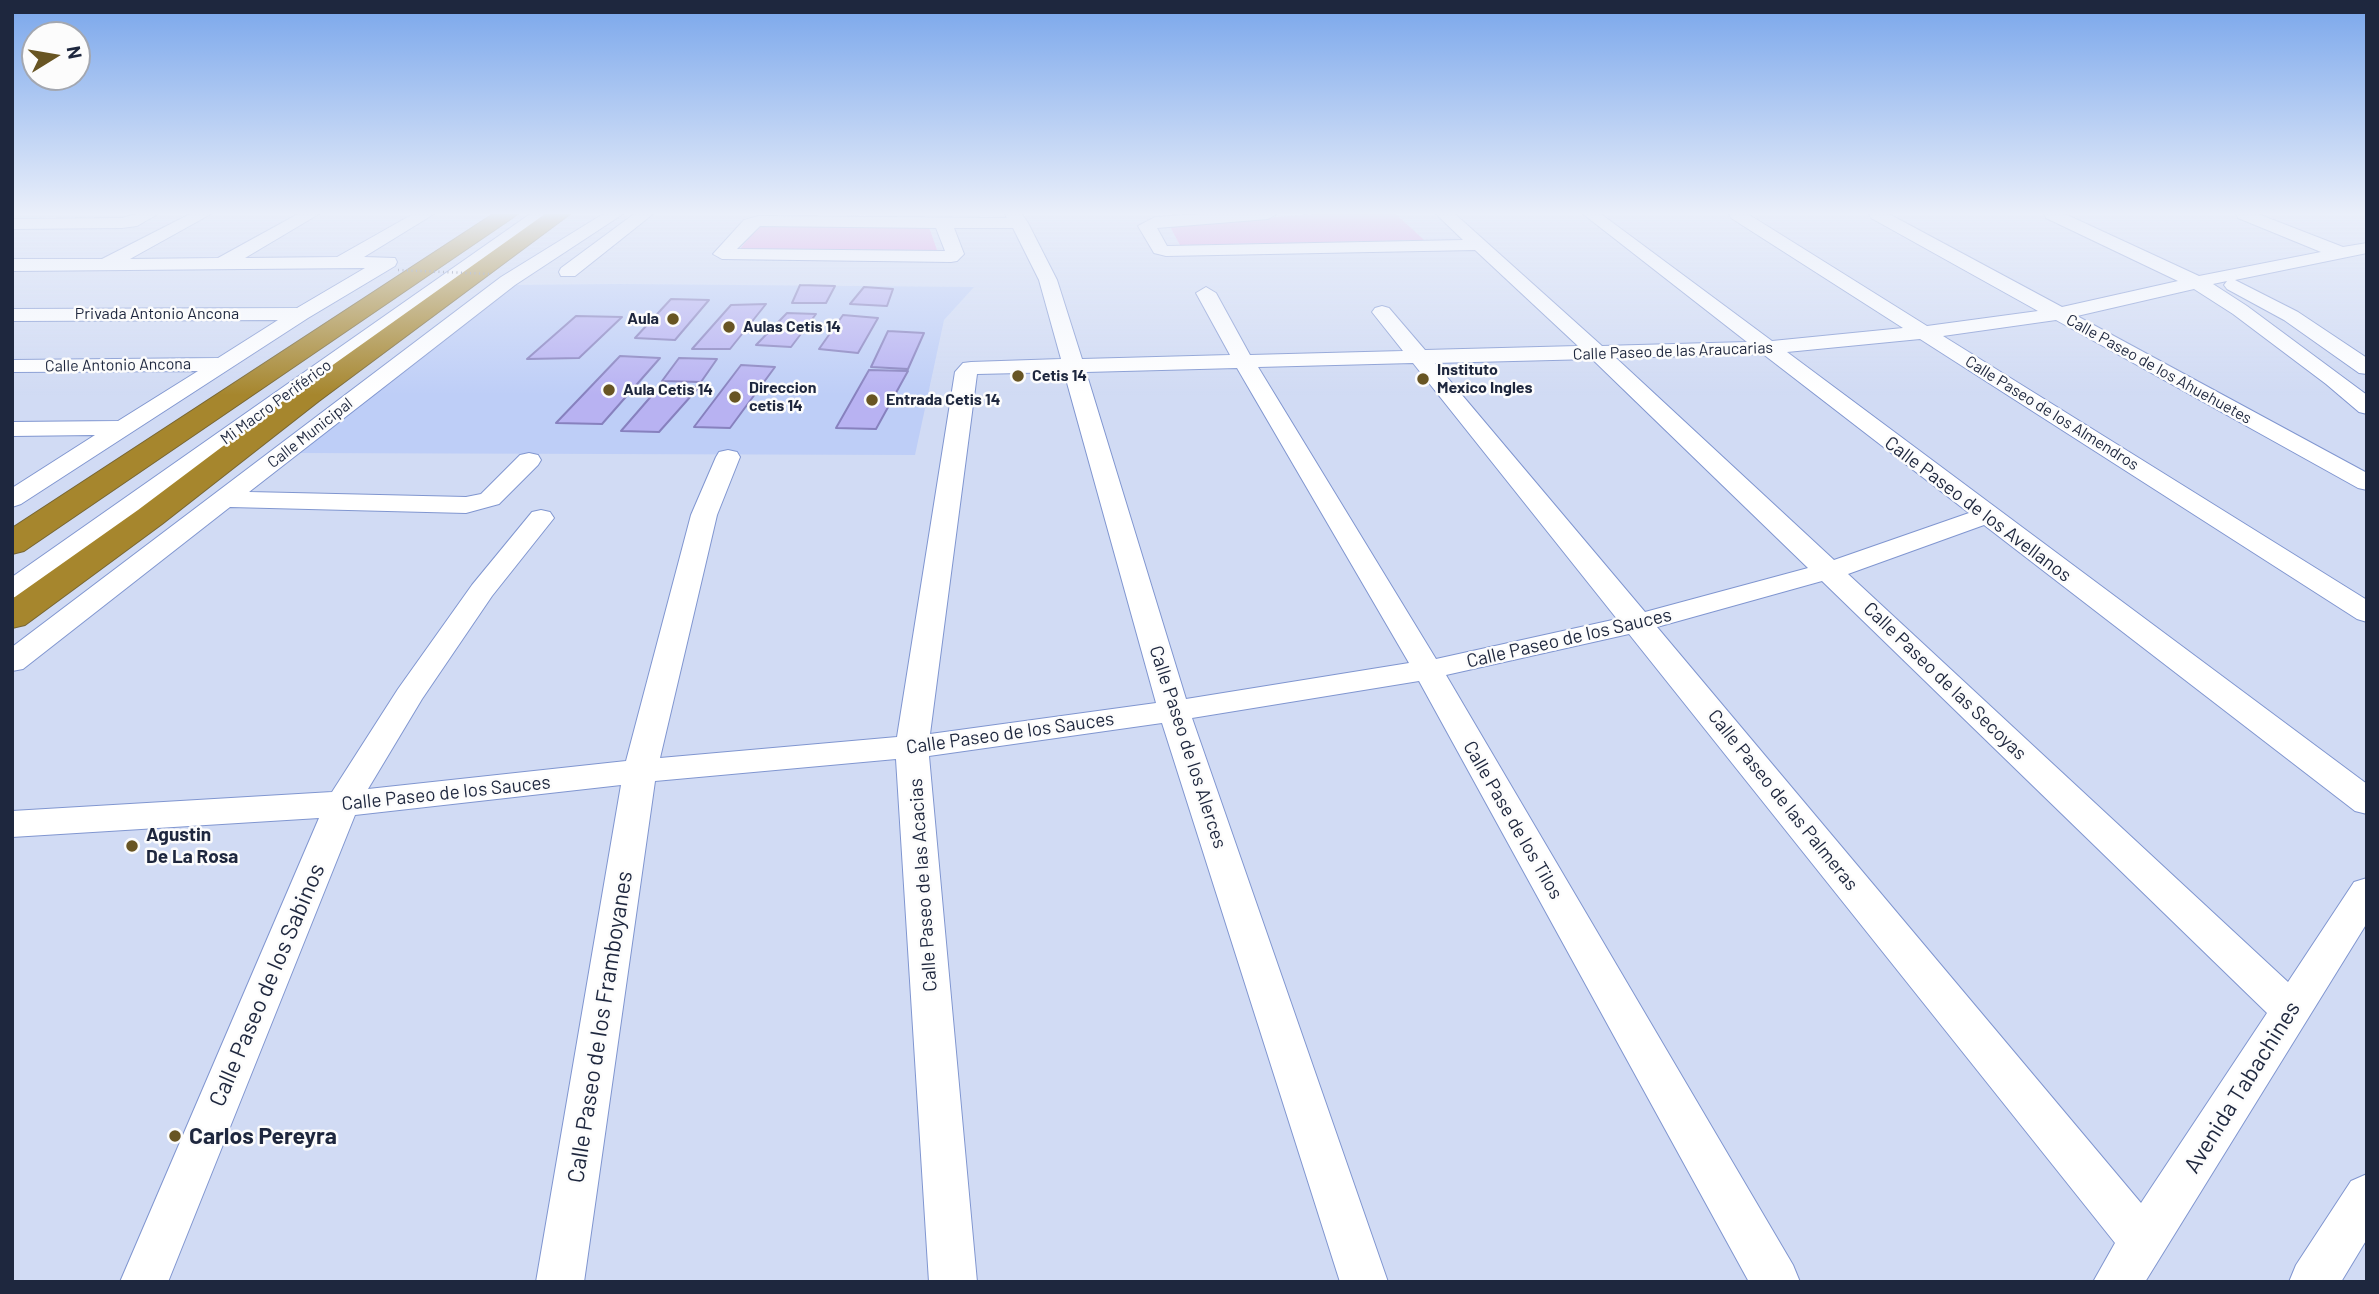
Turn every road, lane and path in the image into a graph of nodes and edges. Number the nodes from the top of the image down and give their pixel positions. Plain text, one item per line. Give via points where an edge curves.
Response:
1 (377, 274) edge
2 (417, 274) edge
3 (439, 274) edge
4 (442, 274) edge
5 (455, 274) edge
6 (476, 274) edge
7 (508, 274) edge
8 (1046, 274) edge
9 (1511, 274) edge
10 (1670, 274) edge
11 (1833, 274) edge
12 (1986, 274) edge
13 (2180, 274) edge
14 (2214, 274) edge
15 (2232, 274) edge
16 (2220, 277) junction
17 (2196, 282) junction
18 (491, 284) junction
19 (1206, 293) dead end
20 (1382, 312) dead end
21 (301, 314) junction
22 (2058, 314) junction
23 (12, 315) edge
24 (1925, 332) junction
25 (1767, 348) junction
26 (1599, 354) junction
27 (1421, 358) junction
28 (1244, 362) junction
29 (224, 364) junction
30 (12, 366) edge
31 (1073, 367) junction
32 (971, 368) joint
33 (2367, 368) edge
34 (2367, 407) edge
35 (124, 428) junction
36 (12, 429) edge
37 (729, 457) dead end
38 (529, 460) dead end
39 (2367, 483) edge
40 (12, 499) edge
41 (225, 499) junction
42 (1986, 516) junction
43 (150, 517) junction
44 (541, 518) dead end
45 (12, 544) edge
46 (12, 570) edge
47 (1829, 571) junction
48 (12, 590) edge
49 (2367, 613) edge
50 (12, 617) edge
51 (1638, 623) junction
52 (12, 662) edge
53 (1428, 670) junction
54 (1174, 711) junction
55 (912, 747) junction
56 (640, 771) junction
57 (2367, 802) edge
58 (342, 804) junction
59 (12, 824) edge
60 (2367, 892) edge
61 (2291, 1010) junction
62 (2367, 1196) edge
63 (2144, 1242) junction
64 (144, 1282) edge
65 (560, 1282) edge
66 (953, 1282) edge
67 (1364, 1282) edge
68 (1776, 1282) edge
69 (2116, 1282) edge
70 (2313, 1282) edge

1 - 21 street
2 - 45 highway
3 - 18 path, bridge
4 - 46 street, Mi Macro Periférico
5 - 48 street, Mi Macro Periférico
6 - 43 highway
7 - 18 street, Calle Municipal
8 - 31 street, Calle Paseo de los Alerces
9 - 26 street, Calle Paseo de las Secoyas
10 - 25 street, Calle Paseo de los Avellanos
11 - 24 street, Calle Paseo de los Almendros
12 - 22 street, Calle Paseo de los Ahuehuetes
13 - 17 street
14 - 16 street
15 - 16 street, Calle Paseo de las Araucarias
16 - 17 street, Calle Paseo de las Araucarias
16 - 33 street via 2291,316
17 - 22 street, Calle Paseo de las Araucarias
17 - 34 street via 2279,336
18 - 41 street, Calle Municipal
18 - 43 highway
19 - 28 street, Calle Pase de los Tilos
20 - 27 street, Calle Paseo de las Palmeras
21 - 23 street, Privada Antonio Ancona
21 - 29 street
22 - 24 street, Calle Paseo de las Araucarias
22 - 39 street, Calle Paseo de los Ahuehuetes
24 - 25 street, Calle Paseo de las Araucarias
24 - 49 street, Calle Paseo de los Almendros
25 - 26 street, Calle Paseo de las Araucarias
25 - 42 street, Calle Paseo de los Avellanos
26 - 27 street, Calle Paseo de las Araucarias
26 - 47 street, Calle Paseo de las Secoyas
27 - 28 street, Calle Paseo de las Araucarias
27 - 51 street, Calle Paseo de las Palmeras
28 - 31 street, Calle Paseo de las Araucarias
28 - 53 street, Calle Pase de los Tilos
29 - 30 street, Calle Antonio Ancona
29 - 35 street
31 - 32 street, Calle Paseo de las Araucarias
31 - 54 street, Calle Paseo de los Alerces
32 - 55 street, Calle Paseo de las Acacias via 966,372
35 - 36 street
35 - 40 street
37 - 56 street, Calle Paseo de los Framboyanes via 704,514
38 - 41 street via 490,499 466,505
41 - 52 street, Calle Municipal
42 - 47 street, Calle Paseo de los Sauces
42 - 57 street, Calle Paseo de los Avellanos
43 - 50 highway
44 - 58 street, Calle Paseo de los Sabinos via 482,591
47 - 51 street, Calle Paseo de los Sauces
47 - 61 street, Calle Paseo de las Secoyas
51 - 53 street, Calle Paseo de los Sauces
51 - 63 street, Calle Paseo de las Palmeras
53 - 54 street, Calle Paseo de los Sauces
53 - 68 street, Calle Pase de los Tilos
54 - 55 street, Calle Paseo de los Sauces
54 - 67 street, Calle Paseo de los Alerces
55 - 56 street, Calle Paseo de los Sauces
55 - 66 street, Calle Paseo de las Acacias
56 - 58 street, Calle Paseo de los Sauces
56 - 65 street, Calle Paseo de los Framboyanes
58 - 59 street, Calle Paseo de los Sauces
58 - 64 street, Calle Paseo de los Sabinos
60 - 61 street, Avenida Tabachines
61 - 63 street, Avenida Tabachines
62 - 70 street
63 - 69 street, Avenida Tabachines

